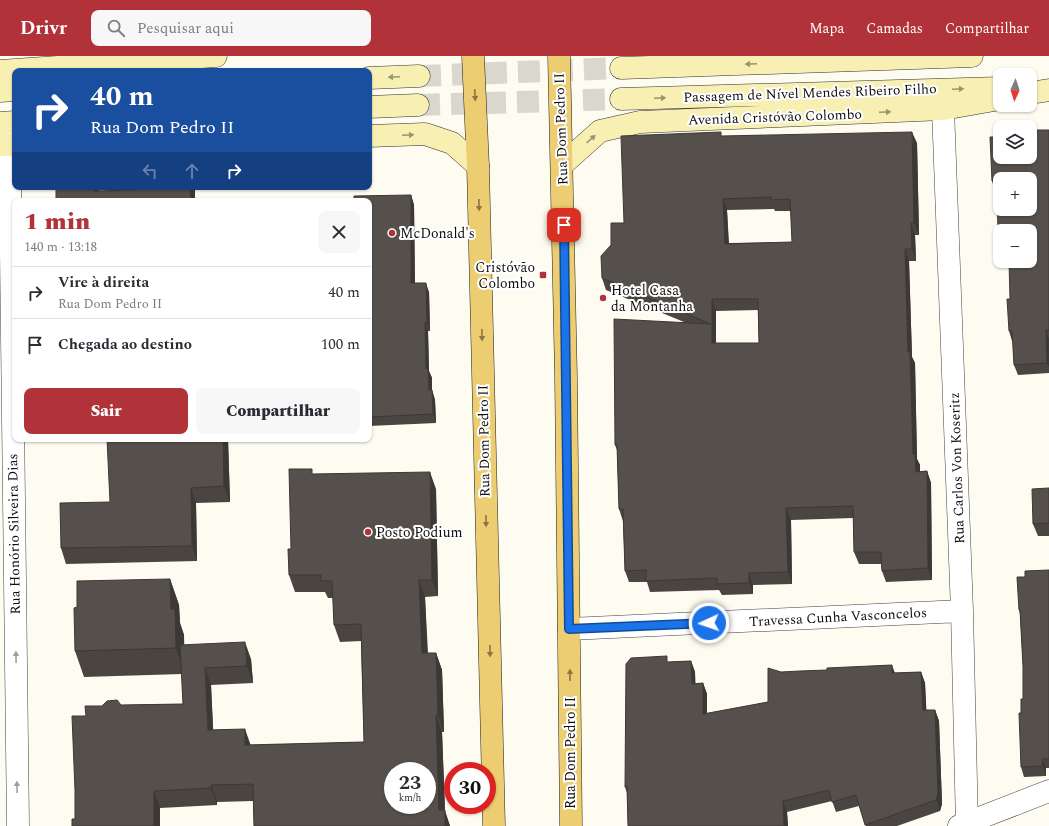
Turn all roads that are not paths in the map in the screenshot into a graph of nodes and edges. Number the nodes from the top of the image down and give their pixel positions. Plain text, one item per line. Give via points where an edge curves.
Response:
1 (216, 56) edge
2 (473, 56) edge
3 (559, 56) edge
4 (946, 56) edge
5 (972, 56) edge
6 (43, 68) edge
7 (621, 68) tunnel mouth
8 (12, 70) edge
9 (0, 71) edge
10 (419, 76) tunnel mouth
11 (372, 78) edge
12 (1049, 86) edge
13 (1037, 87) edge
14 (993, 88) edge
15 (0, 90) edge
16 (12, 90) edge
17 (1049, 90) edge
18 (1037, 93) edge
19 (621, 99) tunnel mouth
20 (993, 100) edge
21 (418, 105) tunnel mouth
22 (372, 107) edge
23 (943, 109) junction
24 (8, 122) edge
25 (372, 136) edge
26 (8, 145) edge
27 (562, 165) junction
28 (478, 166) junction
29 (6, 393) edge
30 (962, 611) junction
31 (569, 629) junction
32 (1049, 791) edge
33 (964, 825) edge
34 (18, 826) edge
35 (494, 826) edge
36 (571, 826) edge

1 - 6 main road
2 -> 28 main road, Rua Dom Pedro II
3 - 27 main road, Rua Dom Pedro II
4 - 5 main road
4 -> 7 main road
8 - 9 main road
10 -> 11 main road
12 - 13 main road
19 -> 14 main road, Passagem de Nível Mendes Ribeiro Filho
15 - 16 main road
17 - 18 main road
20 - 23 main road, Avenida Cristóvão Colombo
21 - 22 main road
27 -> 23 main road, Avenida Cristóvão Colombo via 600,131 640,122
23 - 30 street, Rua Carlos Von Koseritz
24 - 26 street, Rua Honório Silveira Dias
25 -> 28 main road via 425,134 452,143
26 - 29 street, Rua Honório Silveira Dias
27 - 31 main road, Rua Dom Pedro II
28 -> 35 main road, Rua Dom Pedro II
34 -> 29 street, Rua Honório Silveira Dias
30 - 31 street, Travessa Cunha Vasconcelos
30 - 33 street, Rua Carlos Von Koseritz
36 -> 31 main road, Rua Dom Pedro II
32 - 33 street

